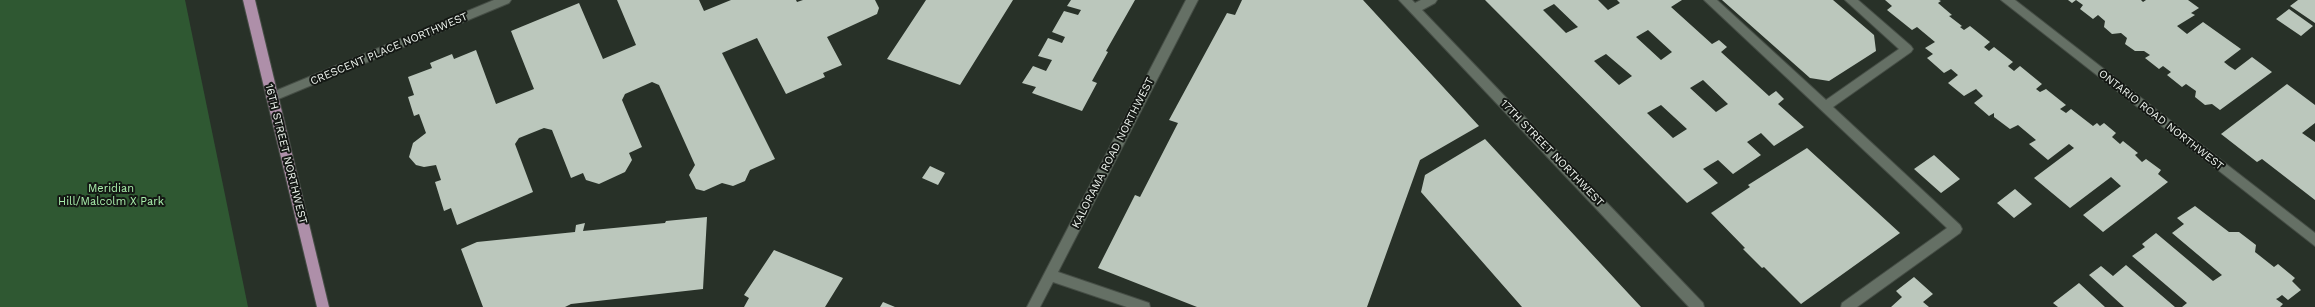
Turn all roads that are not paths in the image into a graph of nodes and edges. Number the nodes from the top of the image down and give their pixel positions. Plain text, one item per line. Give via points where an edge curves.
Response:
1 (248, 0) edge
2 (505, 0) edge
3 (1192, 0) edge
4 (1405, 0) edge
5 (1431, 0) edge
6 (1710, 0) edge
7 (1851, 0) edge
8 (2007, 0) edge
9 (1414, 9) junction
10 (272, 97) junction
11 (1825, 107) junction
12 (2315, 240) edge
13 (1050, 275) junction
14 (323, 307) edge
15 (1034, 307) edge
16 (1144, 307) edge
17 (1698, 307) edge
18 (1847, 307) edge

1 - 10 main road, 16TH STREET NORTHWEST
2 - 10 street, CRESCENT PLACE NORTHWEST
3 - 13 street, KALORAMA ROAD NORTHWEST
4 - 9 street, 17TH STREET NORTHWEST
5 - 9 street
6 - 11 street
7 - 11 street via 1907,49
8 - 12 street, ONTARIO ROAD NORTHWEST
9 - 17 street, 17TH STREET NORTHWEST
10 - 14 main road, 16TH STREET NORTHWEST
11 - 18 street via 1956,229
13 - 15 street, KALORAMA ROAD NORTHWEST
13 - 16 street

